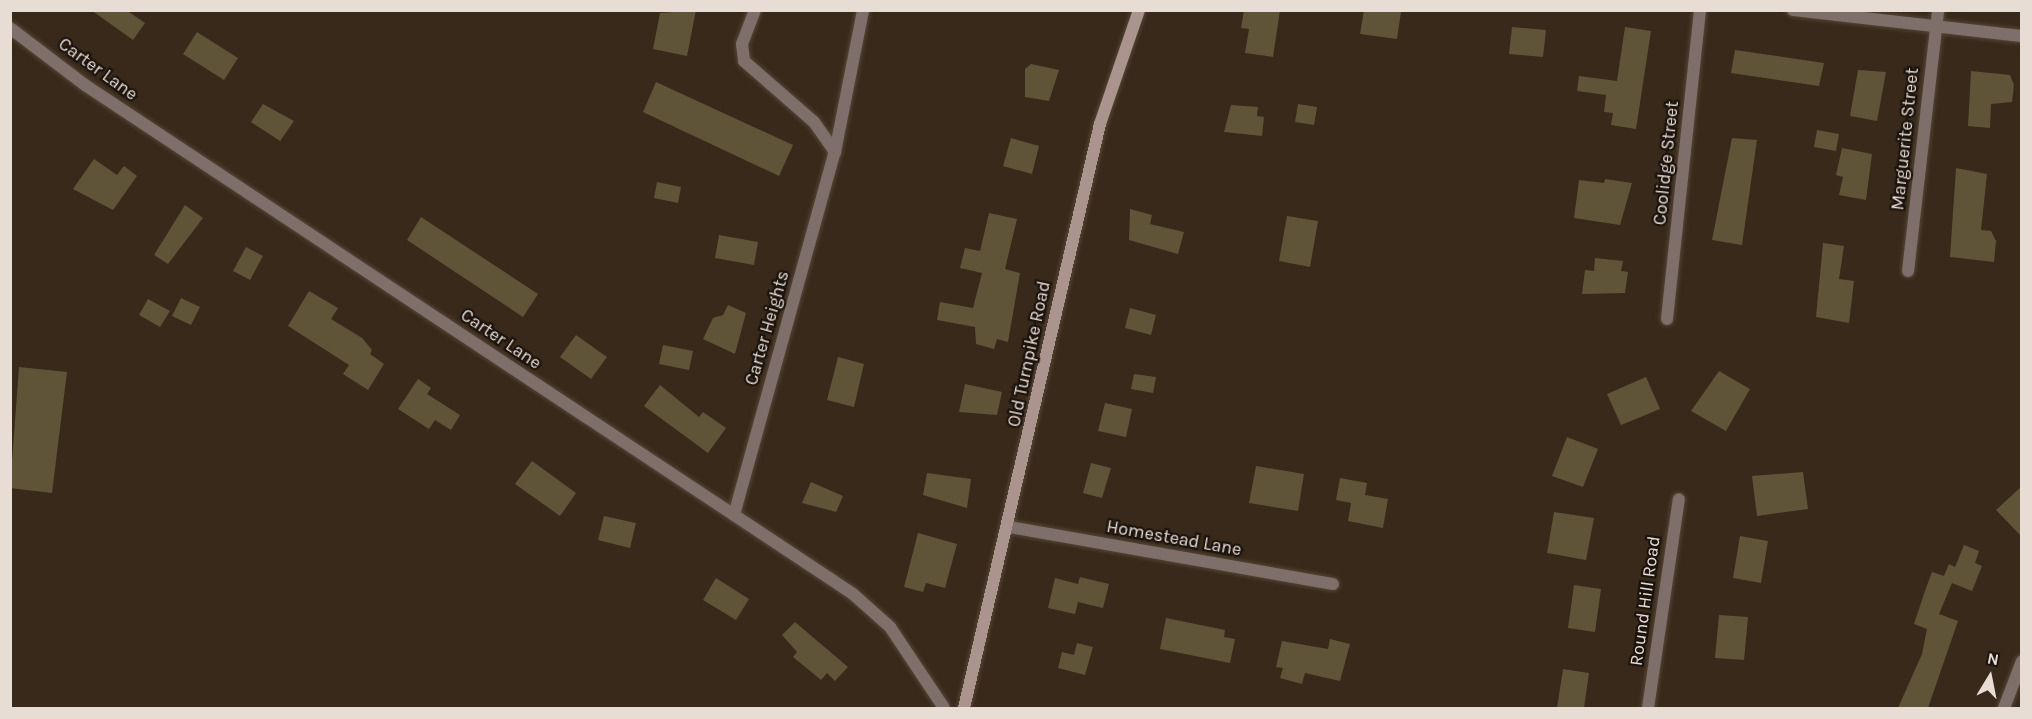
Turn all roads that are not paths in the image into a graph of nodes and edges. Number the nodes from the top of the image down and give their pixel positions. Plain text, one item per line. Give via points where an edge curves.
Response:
1 (755, 10) edge
2 (863, 10) edge
3 (1139, 10) edge
4 (1700, 10) edge
5 (1792, 10) edge
6 (1938, 10) edge
7 (1936, 27) junction
8 (10, 28) edge
9 (2022, 36) edge
10 (835, 152) junction
11 (1908, 271) dead end
12 (1667, 319) dead end
13 (1679, 499) dead end
14 (734, 515) junction
15 (1009, 527) junction
16 (1333, 584) dead end
17 (2022, 661) edge
18 (944, 708) edge
19 (964, 708) edge
20 (1648, 708) edge
21 (2004, 708) edge

1 - 10 street via 742,44 744,61 814,122
2 - 10 street, Carter Heights
3 - 15 main road, Old Turnpike Road via 1100,124
4 - 12 street, Coolidge Street
5 - 7 street
6 - 7 street, Marguerite Street
7 - 9 street
7 - 11 street, Marguerite Street
8 - 14 street, Carter Lane via 85,85
10 - 14 street, Carter Heights
13 - 20 street, Round Hill Road
14 - 18 street, Carter Lane via 853,594 890,627
15 - 16 street, Homestead Lane
15 - 19 main road, Old Turnpike Road
17 - 21 street

